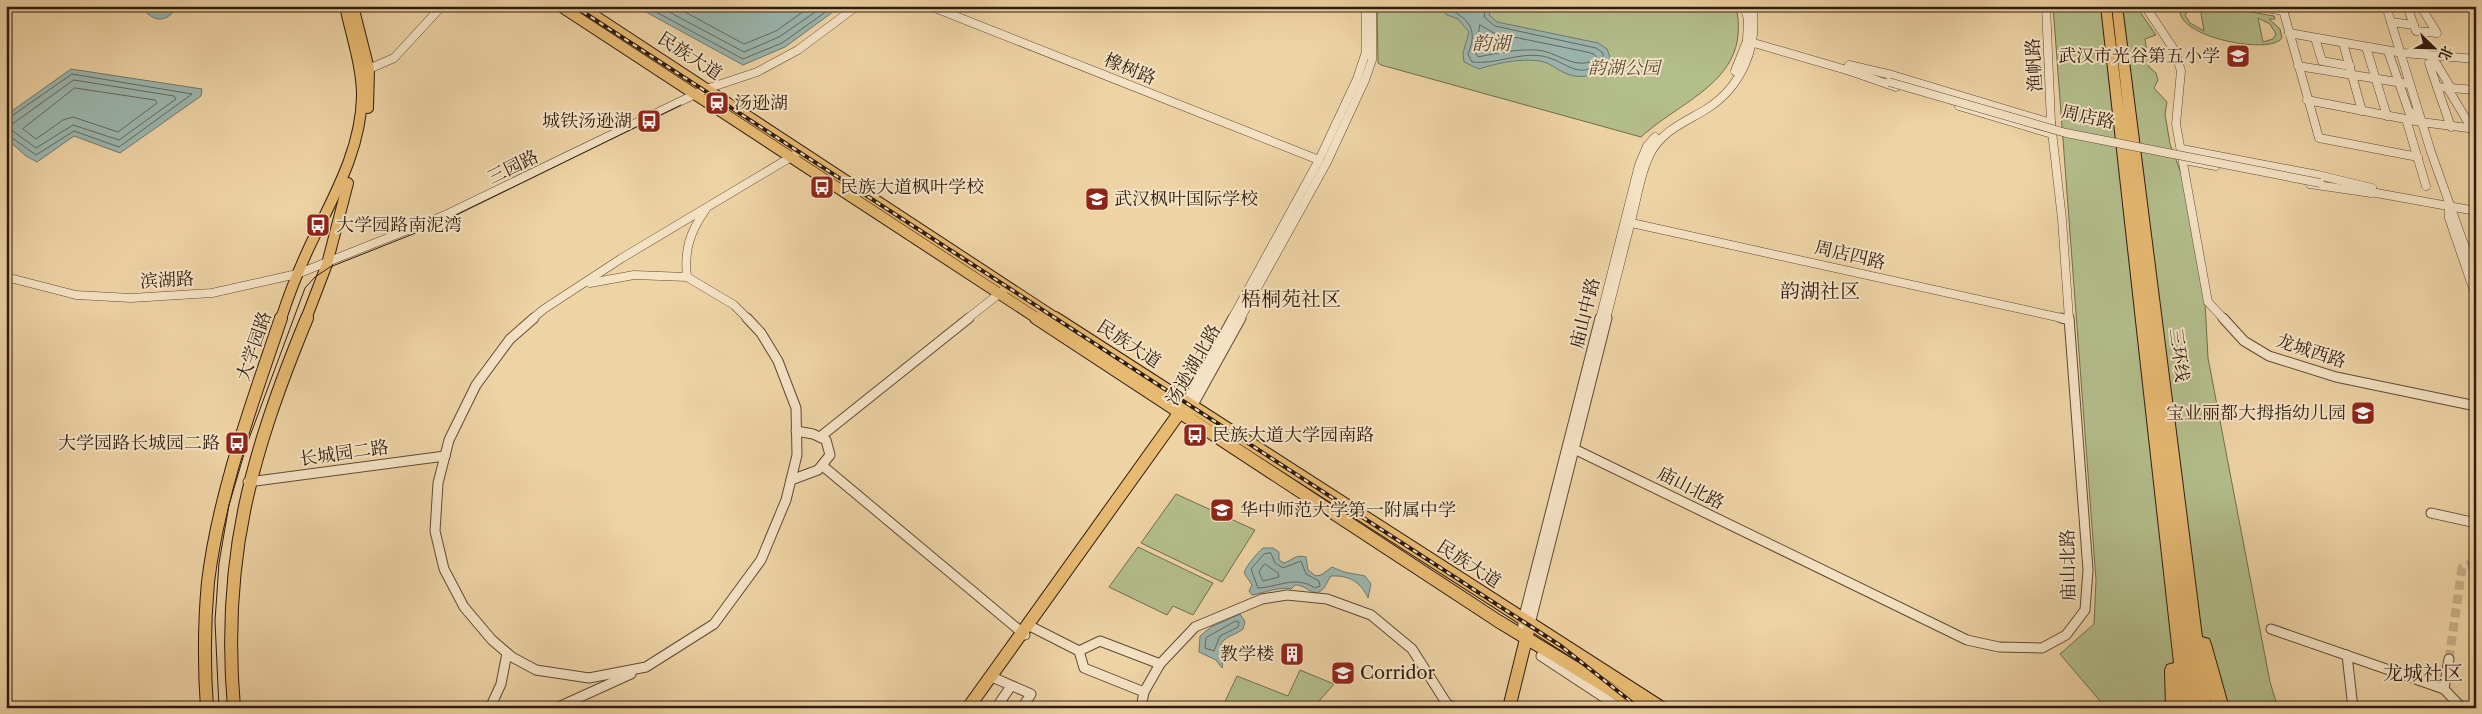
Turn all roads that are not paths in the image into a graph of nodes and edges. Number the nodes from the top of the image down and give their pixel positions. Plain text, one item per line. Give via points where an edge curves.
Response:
1 (344, 6) edge
2 (352, 6) edge
3 (442, 6) edge
4 (560, 6) edge
5 (580, 6) edge
6 (857, 6) edge
7 (930, 6) edge
8 (1366, 6) edge
9 (1372, 6) edge
10 (1744, 6) edge
11 (1752, 6) edge
12 (2046, 6) edge
13 (2106, 6) edge
14 (2117, 6) edge
15 (2145, 6) edge
16 (2256, 6) edge
17 (2386, 6) edge
18 (2407, 6) edge
19 (2416, 6) edge
20 (945, 9) edge
21 (2282, 9) edge
22 (2391, 22) junction
23 (2414, 25) junction
24 (2289, 33) junction
25 (2315, 38) junction
26 (1751, 39) junction
27 (2343, 43) junction
28 (2366, 47) junction
29 (2388, 51) junction
30 (2403, 53) junction
31 (2429, 55) junction
32 (2476, 59) edge
33 (2433, 63) junction
34 (2298, 66) junction
35 (2350, 66) junction
36 (1848, 67) junction
37 (364, 71) junction
38 (2352, 76) junction
39 (2376, 80) junction
40 (2400, 84) junction
41 (2409, 84) junction
42 (2437, 86) junction
43 (2449, 88) junction
44 (706, 89) junction
45 (2476, 90) edge
46 (695, 95) junction
47 (2307, 100) junction
48 (2362, 110) junction
49 (2419, 114) junction
50 (2387, 116) junction
51 (2406, 119) junction
52 (2421, 122) junction
53 (2052, 123) junction
54 (2451, 126) junction
55 (2474, 129) edge
56 (2052, 134) junction
57 (2182, 149) junction
58 (795, 154) junction
59 (2418, 157) junction
60 (1319, 160) junction
61 (2184, 160) junction
62 (2426, 186) dead end
63 (2373, 191) junction
64 (708, 206) junction
65 (2449, 206) junction
66 (2476, 211) edge
67 (1628, 222) junction
68 (328, 261) junction
69 (297, 274) junction
70 (6, 277) edge
71 (687, 277) junction
72 (2476, 278) edge
73 (580, 286) junction
74 (1004, 291) junction
75 (2476, 297) edge
76 (2069, 320) junction
77 (2476, 406) edge
78 (1186, 410) junction
79 (796, 431) junction
80 (820, 436) junction
81 (1572, 447) junction
82 (445, 456) junction
83 (824, 467) junction
84 (791, 480) junction
85 (248, 482) junction
86 (2165, 512) junction
87 (2432, 513) dead end
88 (2476, 523) edge
89 (2188, 579) junction
90 (1526, 629) junction
91 (2271, 629) dead end
92 (1027, 631) junction
93 (1079, 651) junction
94 (507, 654) junction
95 (2347, 655) junction
96 (1542, 656) dead end
97 (2449, 659) tunnel mouth
98 (1160, 664) junction
99 (646, 667) junction
100 (994, 678) junction
101 (1011, 686) junction
102 (2444, 689) junction
103 (1144, 692) junction
104 (207, 708) edge
105 (234, 708) edge
106 (490, 708) edge
107 (556, 708) edge
108 (968, 708) edge
109 (974, 708) edge
110 (996, 708) edge
111 (1022, 708) edge
112 (1141, 708) edge
113 (1456, 708) edge
114 (1509, 708) edge
115 (1620, 708) edge
116 (1641, 708) edge
117 (1662, 708) edge
118 (2176, 708) edge
119 (2187, 708) edge
120 (2203, 708) edge
121 (2221, 708) edge
122 (2353, 708) edge
123 (2462, 708) edge

1 - 37 main road, 大学园路
2 - 37 main road, 大学园路
3 - 37 street via 394,58
4 - 46 main road, 民族大道
5 - 44 main road, 民族大道
6 - 44 street, 三园路 via 798,50 744,77
7 - 20 street, 橡树路
8 - 60 street, 汤逊湖北路 via 1366,52
9 - 78 street, 汤逊湖北路 via 1372,60 1365,80 1327,162 1197,396
10 - 26 street
11 - 26 street via 1756,20
12 - 53 street, 渔帆路
13 - 86 highway, 三环线
14 - 89 highway, 三环线
15 - 57 street, 龙城西路 via 2174,49 2180,65 2182,83 2175,115
16 - 21 street
17 - 22 street
18 - 23 street
19 - 23 street via 2421,7 2437,33 2416,31
20 - 60 street, 橡树路
21 - 24 street
22 - 23 street
22 - 30 street
24 - 25 street
24 - 34 street
25 - 27 street
25 - 35 street via 2322,61
26 - 36 street, 周店路
26 - 67 street, 庙山中路 via 1738,68 1721,90 1705,104 1660,131 1647,146 1639,165
27 - 28 street
27 - 35 street
28 - 29 street
28 - 39 street
29 - 30 street
29 - 40 street
30 - 31 street
30 - 41 street
31 - 32 street
31 - 33 street
33 - 42 street via 2429,63
33 - 43 street
34 - 38 street
34 - 47 street
35 - 38 street
36 - 53 street via 1892,75
36 - 56 street via 1889,85
36 - 63 street, 周店路, bridge via 2066,133
37 - 68 main road, 大学园路 via 367,125 345,190
37 - 69 main road, 大学园路 via 360,125 338,191
38 - 39 street
38 - 48 street
39 - 40 street
39 - 50 street
40 - 41 street
40 - 49 street via 2410,112
41 - 49 street
42 - 43 street
42 - 54 street
43 - 45 street
43 - 55 street
44 - 46 street, 三园路
44 - 58 main road, 民族大道
46 - 58 main road, 民族大道
46 - 68 street, 三园路 via 443,216
47 - 48 street
47 - 59 street via 2319,138
48 - 50 street
49 - 52 street
50 - 51 street
51 - 52 street
51 - 59 street
52 - 54 street
52 - 65 street
53 - 56 street, 庙山北路
54 - 55 street
56 - 76 street, 庙山北路
57 - 61 street, 龙城西路
57 - 63 street via 2318,175
58 - 64 street
58 - 74 main road, 民族大道
59 - 62 street
60 - 78 street, 汤逊湖北路
61 - 63 street via 2321,186
61 - 77 street, 龙城西路 via 2208,302 2244,341 2269,356 2303,369
63 - 65 street, 周店路
64 - 71 street via 690,233 685,256
64 - 73 street
65 - 66 street, 周店路
65 - 72 street via 2457,219
65 - 75 street
67 - 76 street, 周店四路
67 - 81 street, 庙山中路
68 - 69 street, 滨湖路
68 - 85 main road, 大学园路 via 278,388
69 - 70 street, 滨湖路 via 212,294 131,298 76,295
69 - 104 main road, 大学园路 via 231,468 215,535 203,644
71 - 73 street via 634,275
71 - 79 street via 734,305 761,333 778,361 796,408
73 - 82 street via 544,309 510,339 476,385
74 - 78 main road, 民族大道
74 - 80 street
76 - 81 street, 庙山北路 via 2088,570 2085,610 2066,635 2042,648 1999,647 1967,640
78 - 90 main road, 民族大道 via 1498,621
78 - 92 main road, 汤逊湖北路
79 - 80 street
79 - 84 street
80 - 83 street via 830,447
81 - 90 street, 庙山中路
82 - 85 street, 长城园二路
82 - 94 street via 438,484 435,531 444,569 464,607
83 - 84 street
83 - 92 street
84 - 99 street via 762,560 714,624
85 - 105 main road, 大学园路 via 237,534 228,638
86 - 118 highway via 2163,577
86 - 119 highway, 三环线
87 - 88 street
89 - 120 highway, 三环线
89 - 121 highway
90 - 114 main road
90 - 116 main road, 民族大道
90 - 117 main road, 民族大道
91 - 95 street
92 - 93 street
92 - 100 main road, 汤逊湖北路
93 - 98 street via 1100,641
93 - 103 street via 1084,668
94 - 99 street via 536,670 589,678
94 - 106 street via 501,684
95 - 102 street
95 - 122 street
96 - 115 street
97 - 102 street
98 - 103 street
98 - 113 street via 1194,627 1248,604 1287,596 1327,599 1371,615 1412,649 1447,704
99 - 107 street
100 - 101 street
100 - 108 main road, 汤逊湖北路
100 - 109 main road, 汤逊湖北路
101 - 110 street
101 - 111 street via 1031,694
102 - 123 street
103 - 112 street

